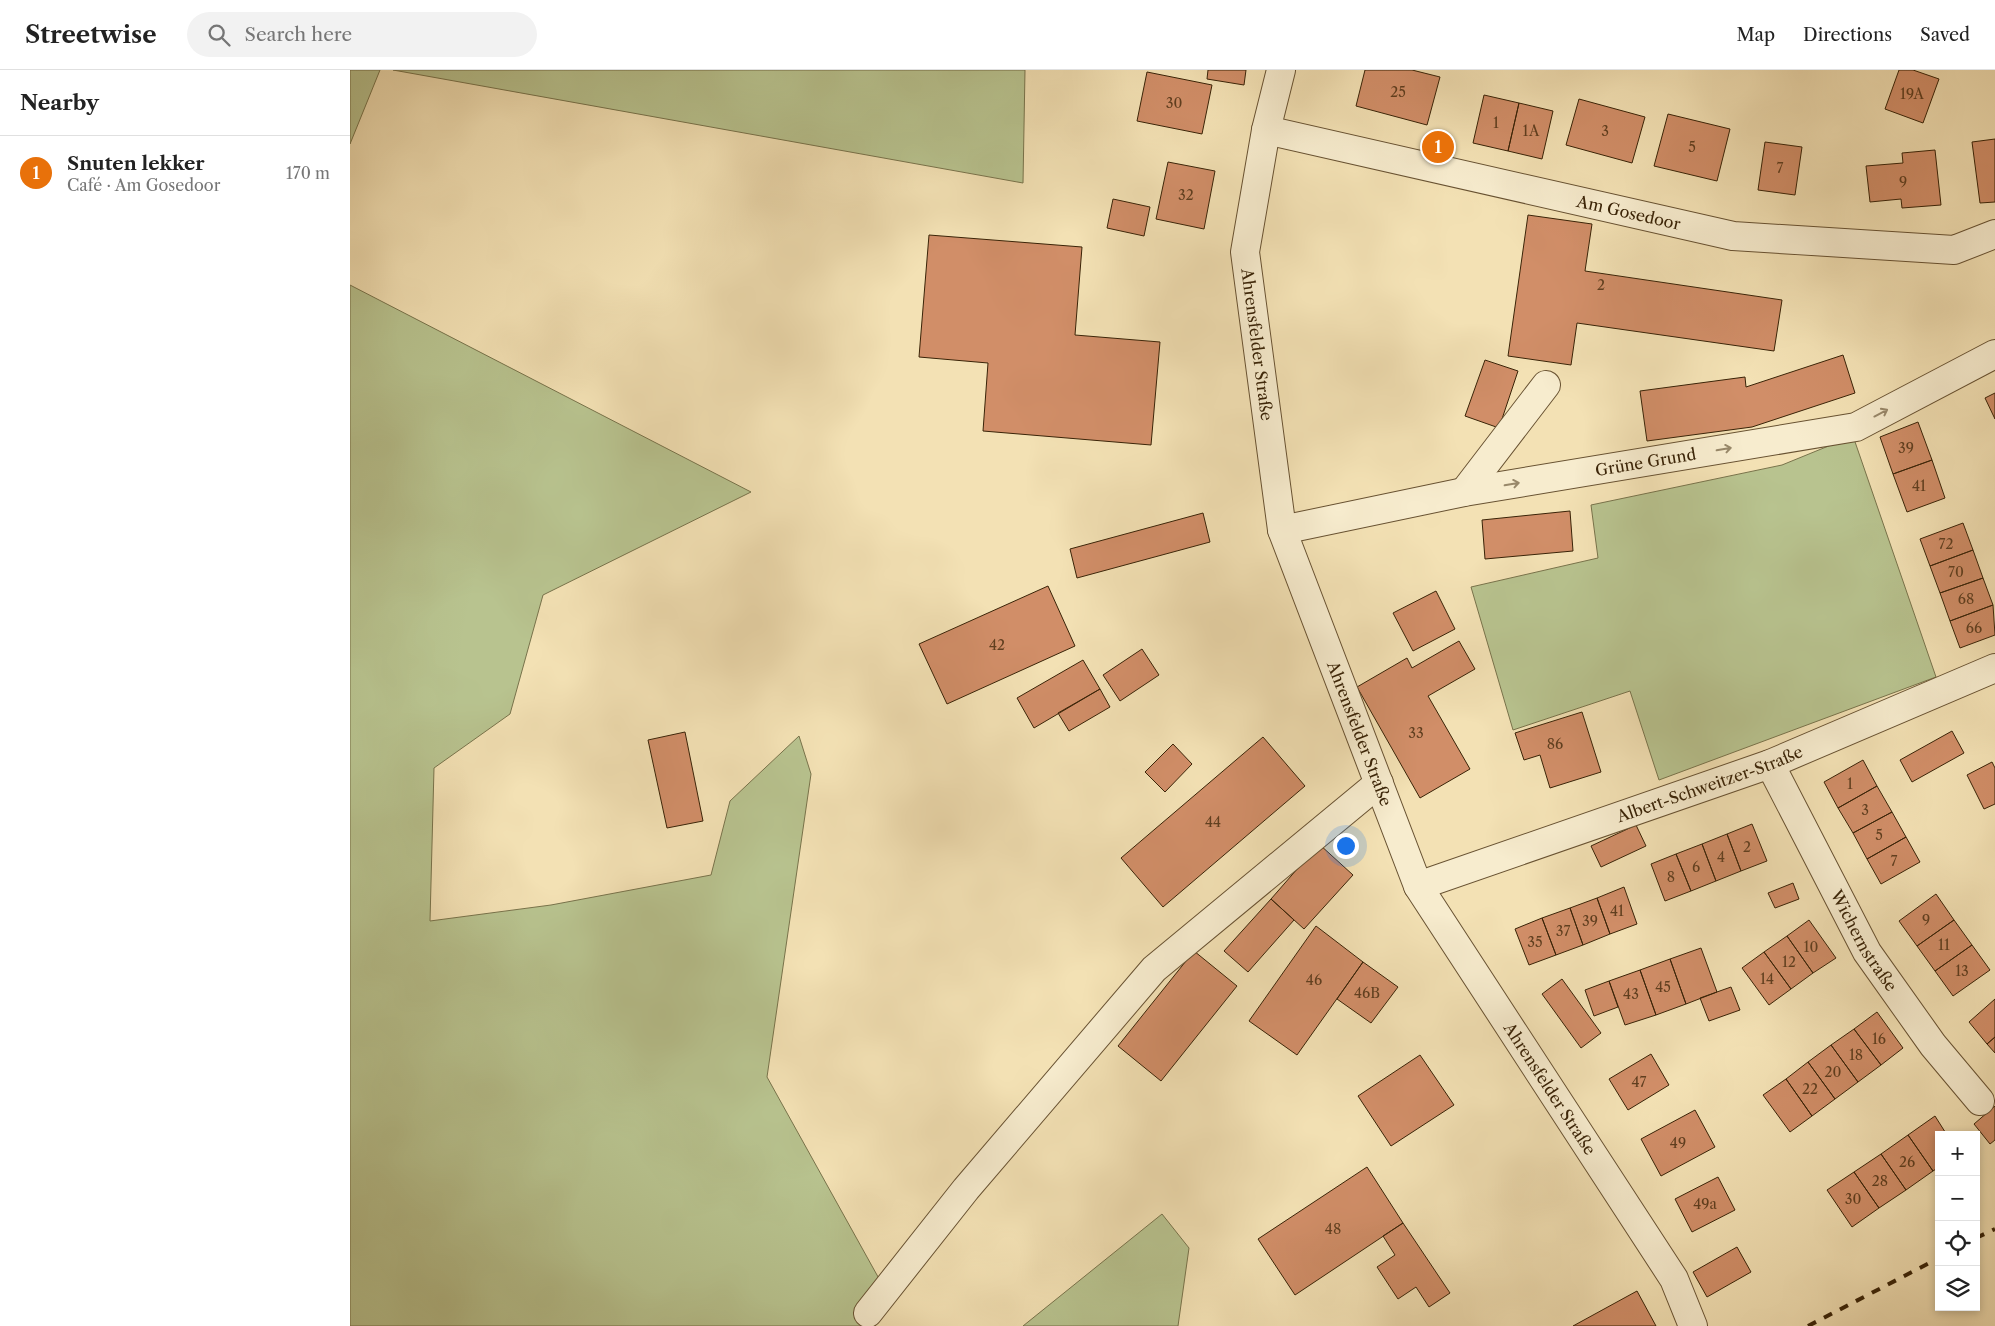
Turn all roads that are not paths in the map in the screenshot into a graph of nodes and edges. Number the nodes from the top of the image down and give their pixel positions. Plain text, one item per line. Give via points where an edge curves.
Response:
1 (1281, 70) edge
2 (1266, 130) junction
3 (1995, 234) edge
4 (1995, 354) edge
5 (1546, 385) dead end
6 (1464, 492) junction
7 (1282, 530) junction
8 (1995, 668) edge
9 (1770, 764) junction
10 (1379, 783) junction
11 (1418, 886) junction
12 (1980, 1101) dead end
13 (868, 1313) dead end
14 (1693, 1326) edge

1 - 2 street, Ahrensfelder Straße
2 - 3 street, Am Gosedoor via 1733,236 1954,250
2 - 7 street, Ahrensfelder Straße via 1245,252
6 -> 4 street, Grüne Grund via 1856,427
5 - 6 street
6 - 7 street, Grüne Grund
7 - 10 street, Ahrensfelder Straße
8 - 9 street, Albert-Schweitzer-Straße
9 - 11 street, Albert-Schweitzer-Straße
9 - 12 street, Wichernstraße via 1867,952 1933,1044
10 - 11 street, Ahrensfelder Straße
10 - 13 street via 1154,969 966,1189
11 - 14 street, Ahrensfelder Straße via 1674,1279

